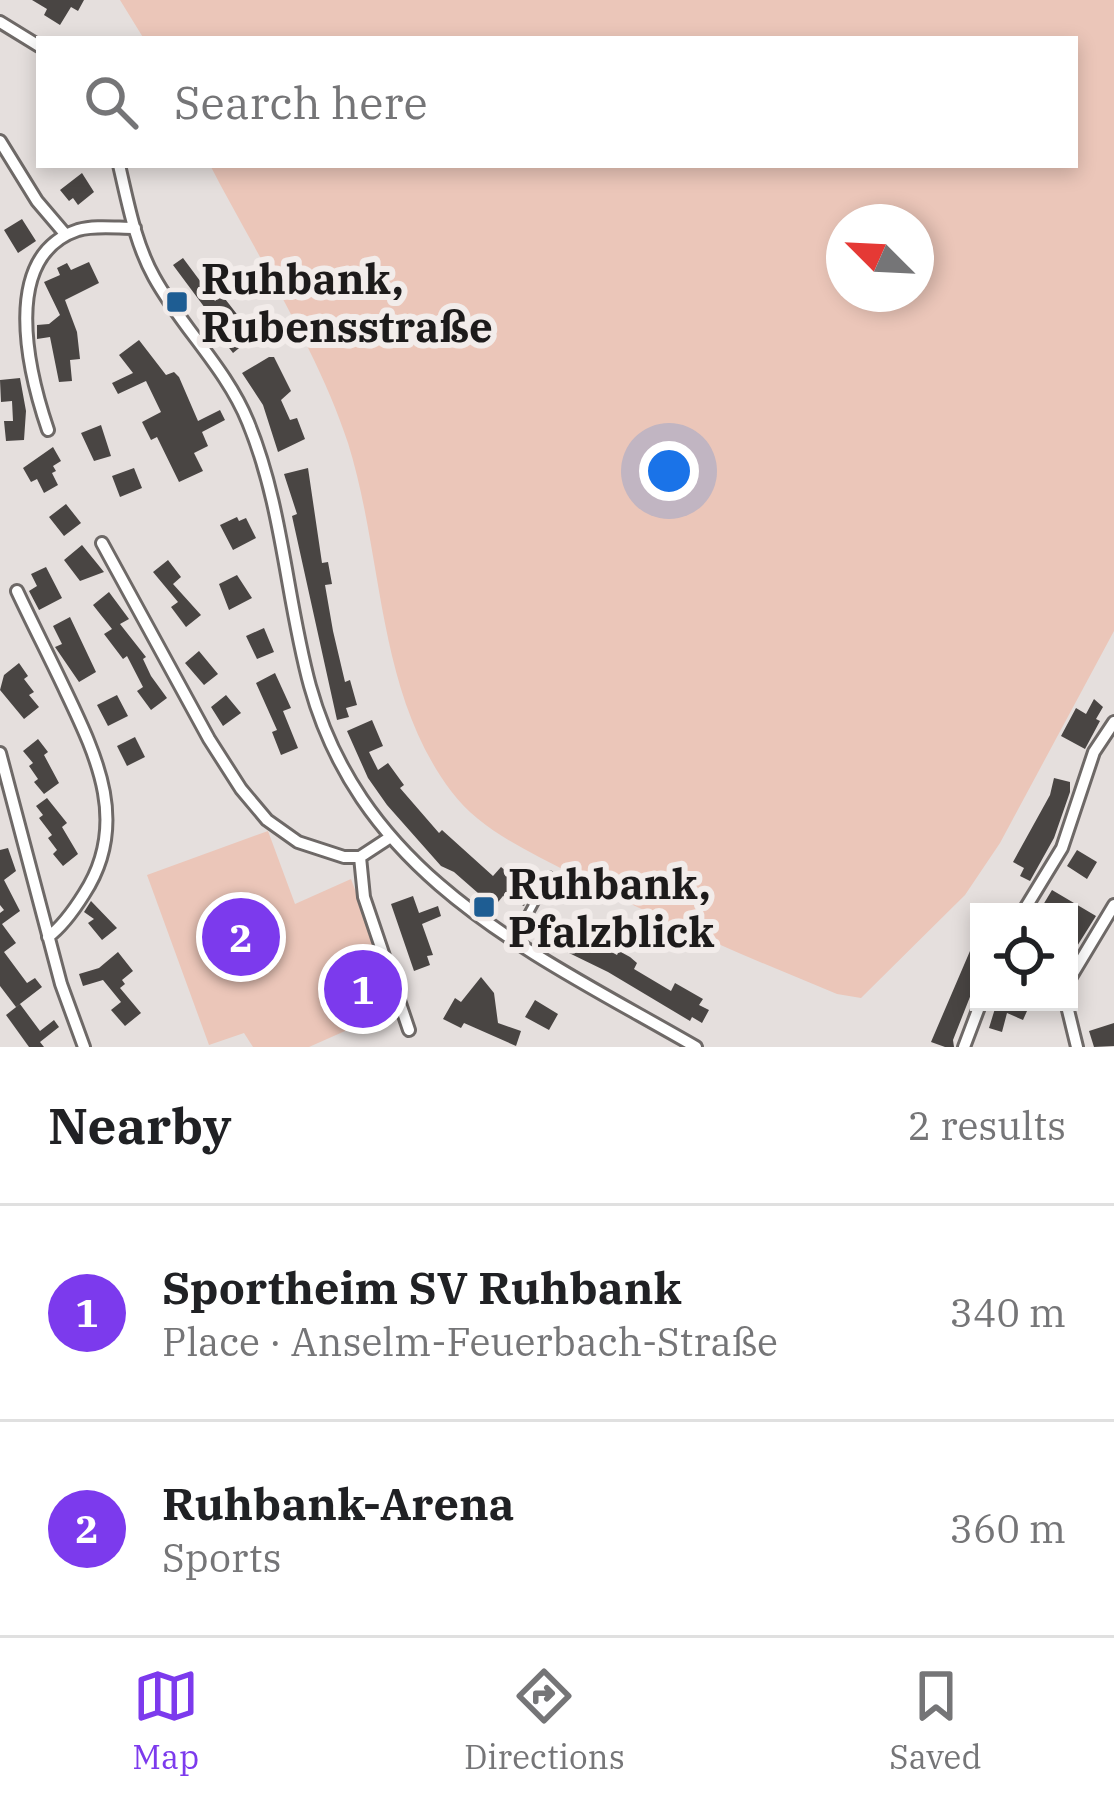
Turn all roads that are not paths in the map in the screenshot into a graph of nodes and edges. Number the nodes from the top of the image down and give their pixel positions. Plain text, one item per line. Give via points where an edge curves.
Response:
1 (0, 22) edge
2 (36, 44) edge
3 (0, 141) edge
4 (119, 168) edge
5 (134, 229) junction
6 (66, 235) junction
7 (48, 430) dead end
8 (102, 543) dead end
9 (17, 591) dead end
10 (1114, 722) edge
11 (0, 753) edge
12 (389, 838) junction
13 (360, 856) junction
14 (549, 876) dead end
15 (1028, 903) edge
16 (1114, 904) edge
17 (48, 937) junction
18 (513, 941) junction
19 (1078, 965) edge
20 (978, 1011) edge
21 (1068, 1011) edge
22 (409, 1030) dead end
23 (84, 1047) edge
24 (696, 1047) edge
25 (964, 1047) edge
26 (1077, 1047) edge

1 - 2 street
3 - 6 street
4 - 5 street
5 - 6 street
5 - 12 street via 155,279 248,422 277,510 311,689 352,785
6 - 7 street via 34,267 20,318
8 - 13 street via 254,806 298,842
9 - 17 street via 89,738 106,797 98,868
10 - 15 street via 1094,752 1062,848
11 - 17 street
12 - 13 street
12 - 18 street
13 - 22 street via 368,913
14 - 18 lane
16 - 19 street
17 - 23 street
18 - 24 street
20 - 25 street
21 - 26 street

